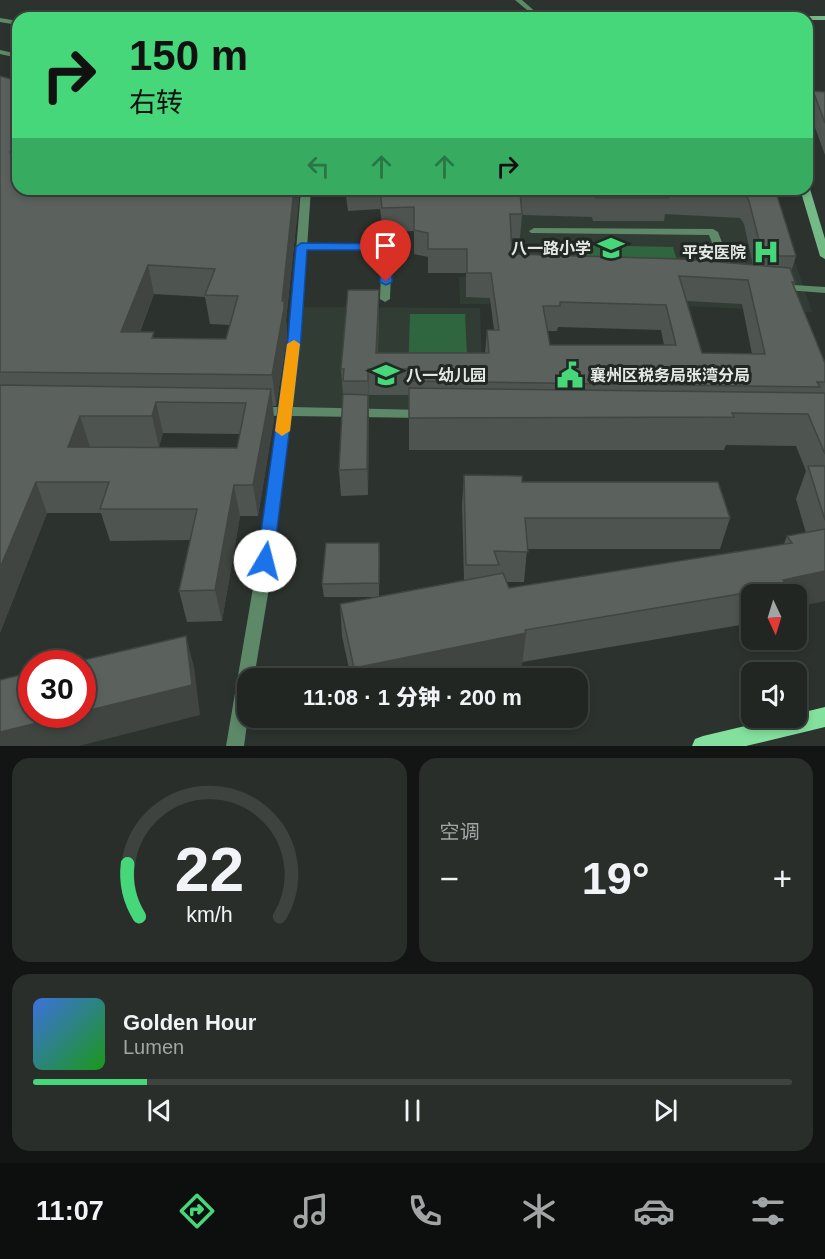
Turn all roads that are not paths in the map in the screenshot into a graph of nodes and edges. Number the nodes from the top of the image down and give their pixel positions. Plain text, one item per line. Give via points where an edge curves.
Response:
1 (518, 0) edge
2 (533, 12) edge
3 (305, 195) edge
4 (807, 195) edge
5 (534, 231) dead end
6 (301, 247) junction
7 (825, 256) edge
8 (744, 285) edge
9 (767, 286) edge
10 (825, 290) edge
11 (386, 299) dead end
12 (249, 411) edge
13 (285, 411) junction
14 (437, 414) edge
15 (825, 717) edge
16 (235, 746) edge
17 (703, 746) edge

1 - 2 street
3 - 6 street
4 - 7 street
5 - 8 street via 713,232 732,284
6 - 11 street via 387,246
6 - 13 street
9 - 10 street
12 - 13 street
13 - 14 street
13 - 16 street
15 - 17 main road

